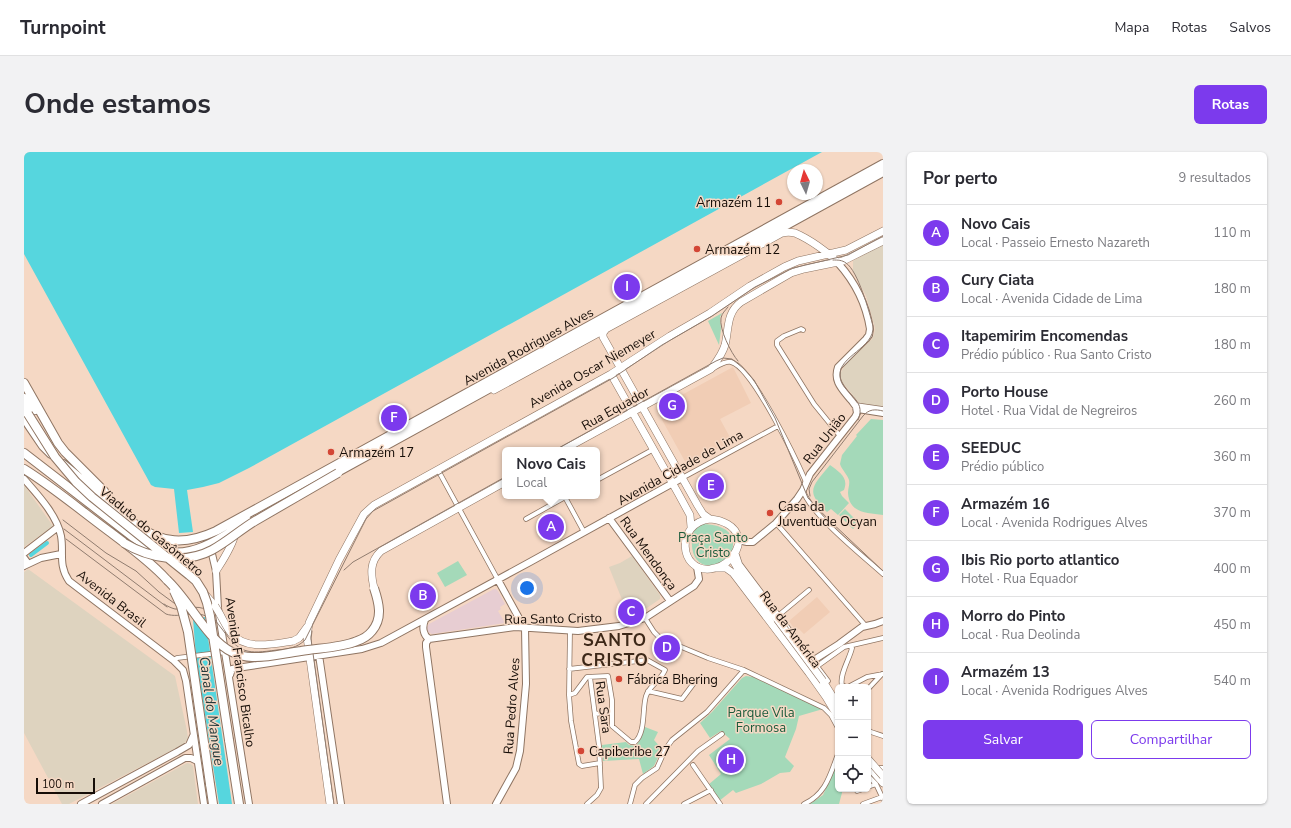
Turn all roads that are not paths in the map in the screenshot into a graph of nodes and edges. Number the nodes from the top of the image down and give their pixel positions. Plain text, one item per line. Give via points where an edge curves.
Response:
1 (883, 164) edge
2 (883, 172) edge
3 (883, 231) edge
4 (883, 241) edge
5 (830, 255) junction
6 (848, 260) junction
7 (838, 263) junction
8 (697, 274) junction
9 (693, 282) junction
10 (606, 329) junction
11 (804, 330) dead end
12 (621, 368) junction
13 (710, 369) junction
14 (611, 374) junction
15 (24, 383) edge
16 (24, 398) edge
17 (642, 407) junction
18 (856, 409) junction
19 (883, 409) edge
20 (25, 411) edge
21 (633, 412) junction
22 (883, 415) edge
23 (44, 419) junction
24 (778, 426) junction
25 (840, 436) junction
26 (569, 447) edge
27 (654, 449) junction
28 (24, 453) edge
29 (363, 457) junction
30 (24, 469) edge
31 (438, 470) junction
32 (600, 478) edge
33 (682, 478) junction
34 (24, 479) edge
35 (806, 482) junction
36 (673, 483) junction
37 (502, 484) edge
38 (803, 490) junction
39 (562, 499) edge
40 (567, 499) edge
41 (459, 508) junction
42 (609, 518) junction
43 (526, 519) dead end
44 (710, 519) junction
45 (776, 523) junction
46 (135, 524) junction
47 (58, 526) junction
48 (691, 527) junction
49 (235, 530) junction
50 (584, 532) junction
51 (223, 537) junction
52 (738, 540) junction
53 (124, 543) junction
54 (213, 543) junction
55 (735, 552) junction
56 (24, 553) edge
57 (61, 554) junction
58 (24, 558) edge
59 (24, 566) edge
60 (697, 567) junction
61 (715, 568) junction
62 (216, 571) junction
63 (883, 574) edge
64 (167, 580) junction
65 (498, 580) junction
66 (374, 588) joint
67 (809, 590) dead end
68 (203, 592) junction
69 (670, 601) junction
70 (778, 617) junction
71 (645, 618) junction
72 (425, 620) junction
73 (883, 621) edge
74 (309, 623) junction
75 (865, 625) junction
76 (515, 627) junction
77 (525, 628) junction
78 (570, 630) junction
79 (883, 638) edge
80 (429, 639) junction
81 (850, 646) junction
82 (226, 652) junction
83 (319, 655) junction
84 (309, 657) junction
85 (173, 660) junction
86 (813, 660) junction
87 (804, 666) junction
88 (818, 666) junction
89 (569, 669) junction
90 (744, 670) junction
91 (809, 673) junction
92 (883, 674) edge
93 (230, 675) junction
94 (590, 677) junction
95 (697, 679) dead end
96 (826, 681) junction
97 (842, 684) edge
98 (853, 684) edge
99 (871, 686) edge
100 (648, 691) junction
101 (570, 695) junction
102 (835, 699) edge
103 (612, 712) junction
104 (835, 712) edge
105 (595, 714) junction
106 (835, 722) edge
107 (871, 732) edge
108 (722, 734) dead end
109 (193, 736) junction
110 (883, 736) edge
111 (230, 740) joint
112 (181, 750) junction
113 (837, 756) edge
114 (185, 758) junction
115 (197, 761) junction
116 (871, 762) edge
117 (600, 763) junction
118 (693, 765) dead end
119 (883, 768) edge
120 (871, 770) edge
121 (234, 772) junction
122 (871, 774) edge
123 (883, 776) edge
124 (879, 784) edge
125 (710, 790) junction
126 (882, 798) edge
127 (81, 804) edge
128 (102, 804) edge
129 (204, 804) edge
130 (213, 804) edge
131 (239, 804) edge
132 (245, 804) edge
133 (249, 804) edge
134 (330, 804) edge
135 (341, 804) edge
136 (447, 804) edge
137 (496, 804) edge
138 (588, 804) edge
139 (630, 804) edge
140 (646, 804) edge
141 (684, 804) edge
142 (720, 804) edge
143 (804, 804) edge
144 (863, 804) edge

1 - 46 highway, Avenida Rodrigues Alves via 216,532 195,539 158,538
2 - 8 highway, Avenida Rodrigues Alves
3 - 5 main road, Avenida Oscar Niemeyer via 846,250
4 - 6 main road, Rua Equador
5 - 6 main road
5 - 7 main road
5 - 9 main road, Avenida Rodrigues Alves via 796,234 782,233
5 - 12 main road, Avenida Oscar Niemeyer via 798,261 784,267
6 - 7 main road, Rua Equador
7 - 13 main road, Rua Equador via 795,272 736,305 728,320 722,354
7 - 18 main road via 859,291 870,329 868,337 841,364 837,372 839,384
8 - 9 main road
8 - 29 highway, Avenida Rodrigues Alves
9 - 10 main road, Avenida Rodrigues Alves
10 - 12 main road via 603,337
10 - 49 main road, Avenida Rodrigues Alves
11 - 25 street via 784,336 777,341 777,345 814,404
12 - 14 main road, Avenida Oscar Niemeyer
12 - 17 main road
13 - 17 main road, Rua Equador
13 - 24 street via 728,362 736,365 751,382
14 - 21 main road
14 - 31 main road, Avenida Oscar Niemeyer
15 - 23 highway
16 - 23 highway
17 - 21 main road, Rua Equador
17 - 33 main road
18 - 19 street via 864,406
18 - 22 main road
18 - 25 main road, Rua União
20 - 46 highway via 43,446
20 - 68 highway, Viaduto do Gasômetro, bridge via 76,482 196,581
21 - 26 main road, Rua Equador
21 - 27 main road
23 - 46 highway via 65,452
24 - 33 street, Avenida Cidade de Lima
24 - 35 street
25 - 35 main road, Rua União
27 - 32 street
27 - 36 main road
28 - 54 highway, Avenida Rodrigues Alves via 142,544 163,552 182,552
29 - 51 highway, Avenida Rodrigues Alves
29 - 53 highway, bridge via 199,555 184,558 160,557 140,552
30 - 53 highway
31 - 41 street
31 - 74 main road, Avenida Oscar Niemeyer via 363,515
33 - 36 main road, Avenida Cidade de Lima
33 - 44 main road via 701,511
34 - 47 main road, Avenida Brasil
35 - 38 main road
36 - 42 main road, Avenida Cidade de Lima
36 - 48 main road via 690,515
37 - 41 main road
38 - 45 main road
38 - 63 street via 807,501 817,512
39 - 43 street
40 - 50 street
41 - 65 street
41 - 66 main road via 377,555 372,570
42 - 50 main road, Avenida Cidade de Lima
42 - 69 main road, Rua Mendonça
44 - 48 main road
44 - 52 main road via 730,526
45 - 52 main road via 753,542
45 - 75 street
47 - 56 main road
47 - 57 main road, Avenida Brasil
48 - 60 main road via 686,539 686,552 690,561
49 - 51 main road, Avenida Rodrigues Alves
49 - 62 main road
50 - 65 main road, Avenida Cidade de Lima
51 - 54 highway, Avenida Rodrigues Alves
52 - 55 main road
53 - 64 highway, bridge
54 - 62 main road, Avenida Francisco Bicalho via 212,554
55 - 61 main road via 726,563
55 - 70 main road via 734,562 739,571
57 - 59 main road via 40,558
57 - 85 main road, Avenida Brasil via 63,569 69,581
58 - 59 main road
60 - 61 main road
60 - 69 main road, Rua Santo Cristo via 697,583
61 - 87 main road, Rua da América via 726,568 732,572
62 - 82 main road, Avenida Francisco Bicalho via 218,608
64 - 66 highway, bridge via 219,643 234,652 253,657 340,645 365,638 378,621 379,605
64 - 130 highway, bridge via 181,606 187,625
65 - 72 main road, Avenida Cidade de Lima
65 - 76 main road via 520,620
67 - 70 street
68 - 74 main road, bridge via 215,606 230,632 249,644 292,640 301,636
68 - 111 highway, Viaduto do Gasômetro, bridge via 210,616
69 - 71 main road, Rua Santo Cristo
70 - 86 street
70 - 96 main road, bridge
71 - 78 main road, Rua Santo Cristo via 611,628
71 - 90 street via 654,632 663,639
72 - 80 main road via 423,630
72 - 83 main road, Avenida Cidade de Lima via 375,645
73 - 75 main road
74 - 84 main road
75 - 86 main road
76 - 77 main road, Rua Santo Cristo
76 - 80 main road, Rua Santo Cristo
77 - 78 main road, Rua Santo Cristo
77 - 137 main road, Rua Pedro Alves via 526,684 520,751 516,768
78 - 89 street
79 - 81 street
80 - 136 main road via 426,647
81 - 88 street via 841,648
81 - 97 street via 852,649
82 - 85 street
82 - 93 main road, Avenida Francisco Bicalho
83 - 84 main road, Avenida Cidade de Lima
83 - 135 main road
84 - 93 main road, Avenida Cidade de Lima via 234,668
84 - 134 main road
85 - 109 main road, Avenida Brasil via 183,670 186,681
86 - 87 main road
86 - 88 street
87 - 91 main road, Rua da América
88 - 91 street
88 - 96 street
89 - 100 street via 647,660 665,670
89 - 101 street
90 - 106 street via 824,708
90 - 139 street via 707,712 672,740 656,768 635,785
91 - 104 main road, Rua da América
92 - 98 street via 867,677
92 - 99 street
93 - 133 main road, Avenida Francisco Bicalho
94 - 101 street, Rua Sara via 586,678 575,694
94 - 103 street via 608,676
94 - 105 street, Rua Sara
95 - 100 street via 682,699
96 - 102 main road
100 - 103 street via 640,735 635,742 631,742 613,728
101 - 117 street via 571,721 580,765
103 - 105 street
105 - 117 street, Rua Sara
107 - 110 street
108 - 140 street via 698,751
109 - 112 main road via 190,744
109 - 115 main road
111 - 121 highway, Avenida Francisco Bicalho
112 - 114 main road via 188,753
112 - 127 main road
113 - 143 street via 822,791
114 - 115 main road
114 - 128 main road
115 - 129 main road
116 - 123 main road, bridge
117 - 138 street, Rua Sara via 600,791
118 - 125 street
119 - 120 street
121 - 131 highway, Avenida Francisco Bicalho
121 - 132 highway
122 - 124 main road
124 - 126 street
125 - 141 street
125 - 142 street
126 - 144 street

